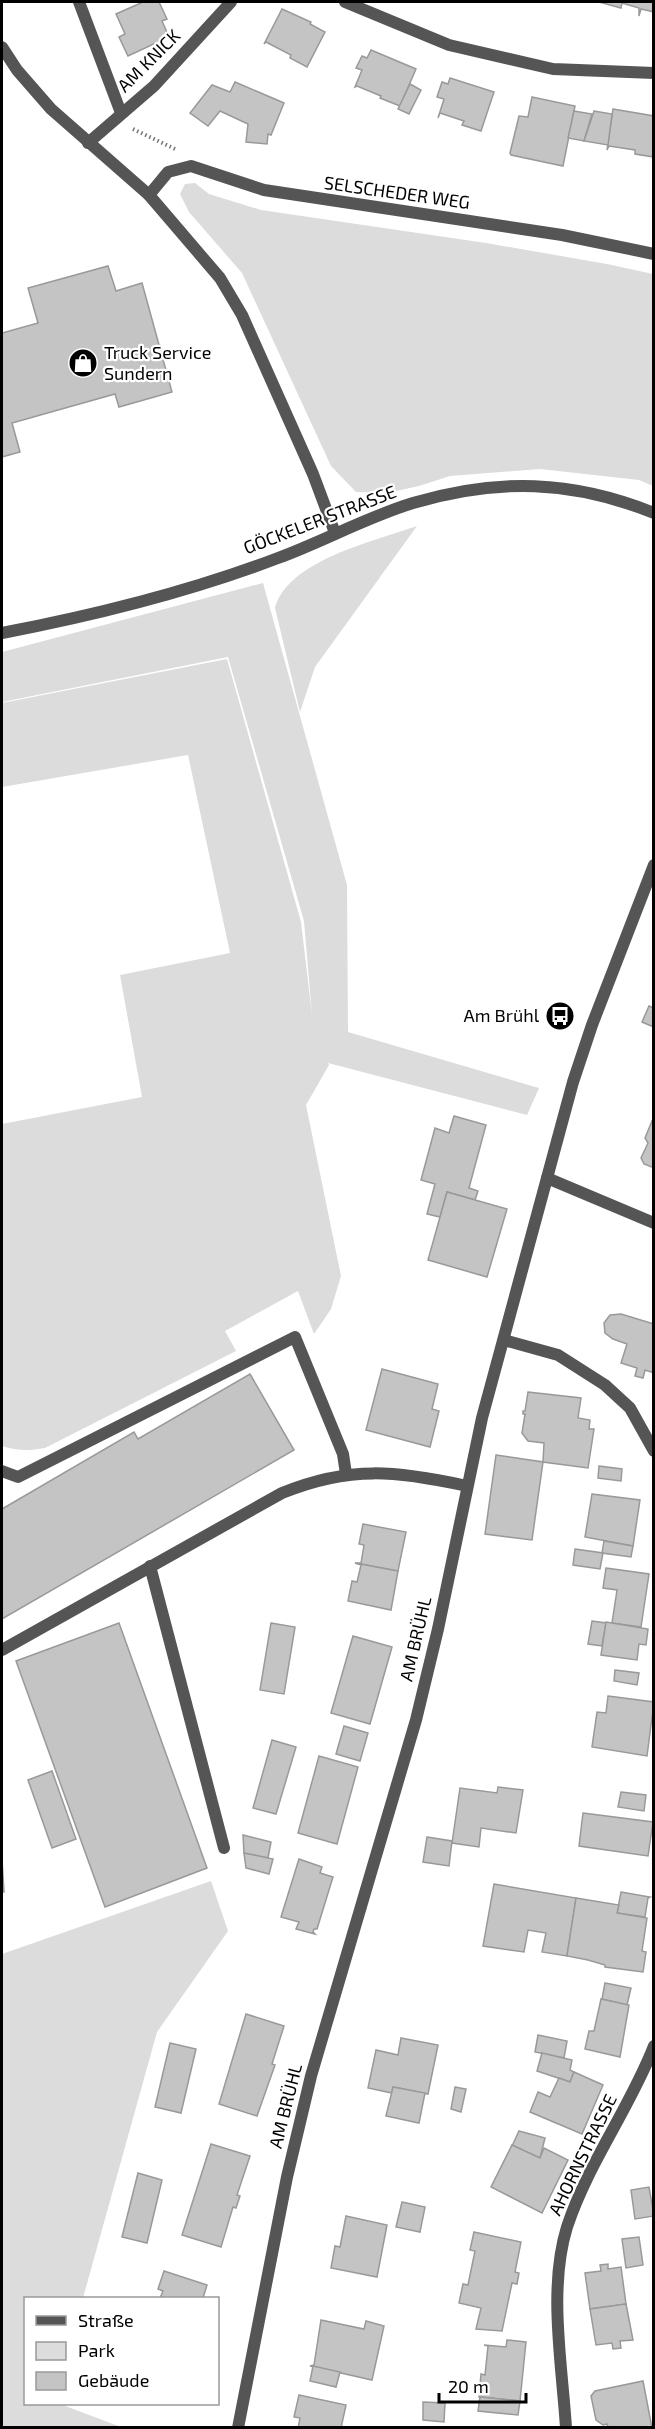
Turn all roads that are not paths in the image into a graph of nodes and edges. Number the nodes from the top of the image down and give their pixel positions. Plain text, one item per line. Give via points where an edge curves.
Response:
1 (79, 2) edge
2 (231, 2) edge
3 (345, 2) edge
4 (2, 47) edge
5 (654, 73) edge
6 (124, 117) junction
7 (88, 143) junction
8 (149, 195) junction
9 (654, 254) edge
10 (654, 513) edge
11 (335, 533) junction
12 (2, 633) edge
13 (654, 865) edge
14 (547, 1178) junction
15 (654, 1223) edge
16 (504, 1340) junction
17 (654, 1451) edge
18 (2, 1471) edge
19 (346, 1474) junction
20 (467, 1486) junction
21 (150, 1566) junction
22 (2, 1650) edge
23 (224, 1848) dead end
24 (654, 2046) edge
25 (238, 2427) edge
26 (566, 2427) edge

1 - 6 street
2 - 6 street, AM KNICK
3 - 5 street via 449,45 553,69
4 - 7 street via 51,109
6 - 7 street, AM KNICK
7 - 8 street
8 - 9 street, SELSCHEDER WEG via 168,172 191,166 264,190 562,235
8 - 11 street via 220,278 242,315
10 - 11 street, GÖCKELER STRASSE via 568,487 515,485 465,490 412,504
11 - 12 street, GÖCKELER STRASSE via 279,558 166,596
13 - 14 street, AM BRÜHL via 592,1025
14 - 15 street
14 - 16 street, AM BRÜHL
16 - 17 street via 558,1356 605,1384 630,1408
16 - 20 street, AM BRÜHL
18 - 19 street via 18,1477 295,1337 343,1454
19 - 20 street via 415,1475
19 - 21 street via 310,1481 282,1493
20 - 25 street, AM BRÜHL via 416,1720 311,2076
21 - 22 street
21 - 23 street
24 - 26 street, AHORNSTRASSE via 567,2228 559,2268 558,2308

